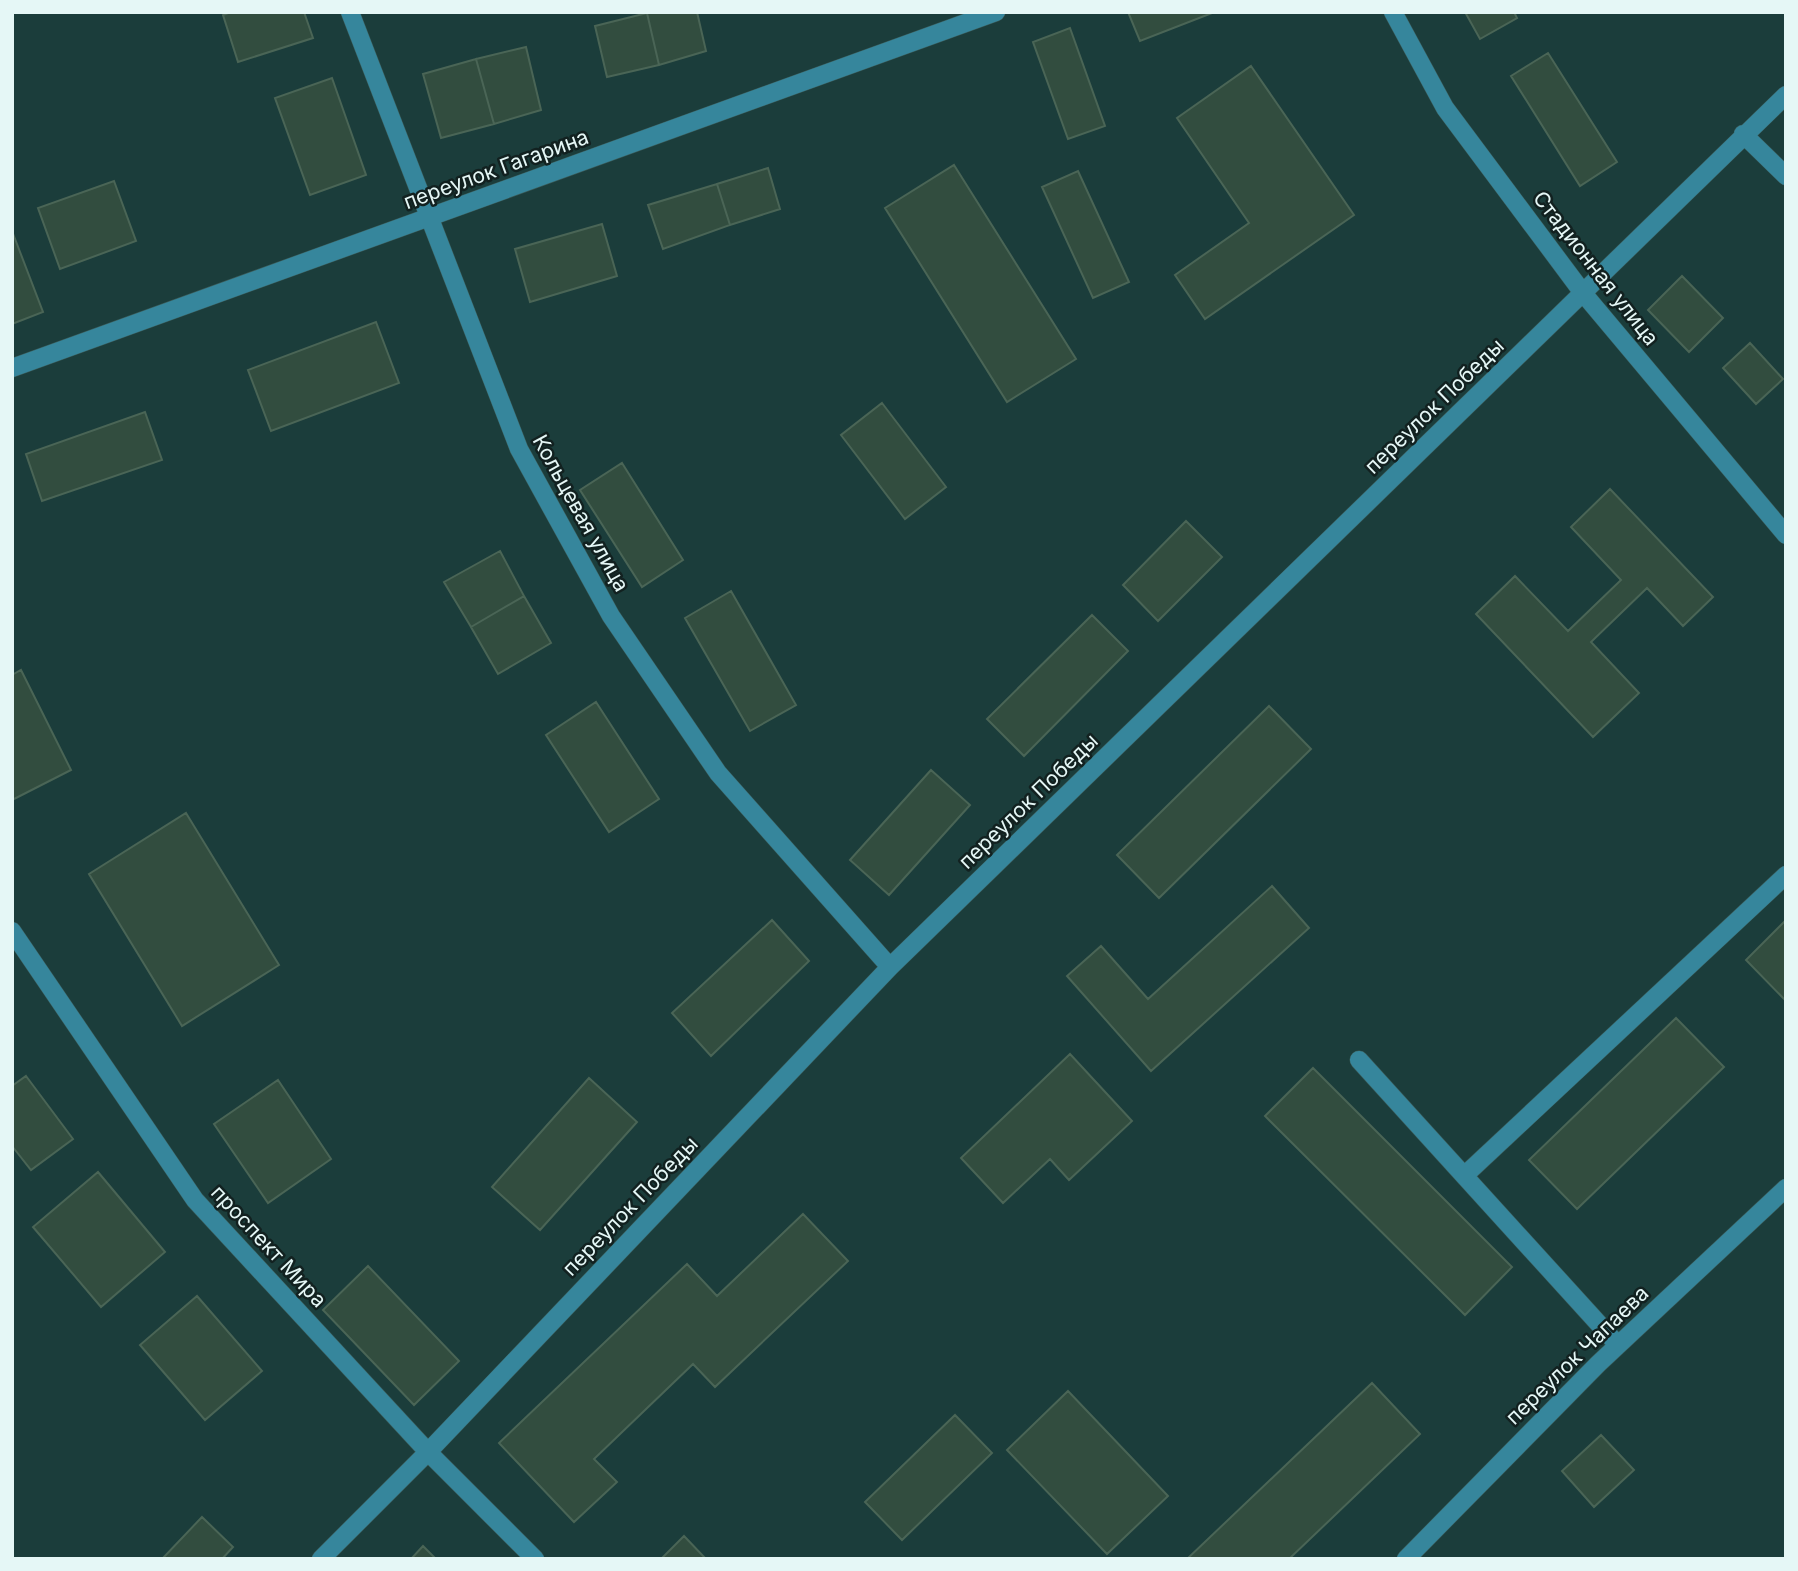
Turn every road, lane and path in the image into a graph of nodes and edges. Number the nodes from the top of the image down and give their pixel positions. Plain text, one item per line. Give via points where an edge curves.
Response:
1 (351, 12) edge
2 (996, 12) edge
3 (1393, 12) edge
4 (1786, 95) edge
5 (1744, 134) junction
6 (1786, 176) edge
7 (428, 218) junction
8 (1583, 293) junction
9 (12, 368) edge
10 (1786, 535) edge
11 (1786, 875) edge
12 (15, 941) edge
13 (890, 967) junction
14 (1359, 1060) dead end
15 (1465, 1175) junction
16 (1786, 1188) edge
17 (1618, 1345) junction
18 (428, 1452) junction
19 (321, 1559) edge
20 (535, 1559) edge
21 (1406, 1559) edge

1 - 7 street, Кольцевая улица
2 - 7 street, переулок Гагарина
3 - 8 street, Стадионная улица via 1445,108
4 - 5 street, переулок Победы
5 - 6 street
5 - 8 street, переулок Победы
7 - 9 street, переулок Гагарина
7 - 13 street, Кольцевая улица via 519,449 611,616 719,772
8 - 10 street, Стадионная улица
8 - 13 street, переулок Победы
11 - 15 street
12 - 18 street, проспект Мира via 195,1200
13 - 18 street, переулок Победы
14 - 15 street
15 - 17 street
16 - 17 street, переулок Чапаева
17 - 21 street, переулок Чапаева
18 - 19 street, переулок Победы
18 - 20 street, проспект Мира

